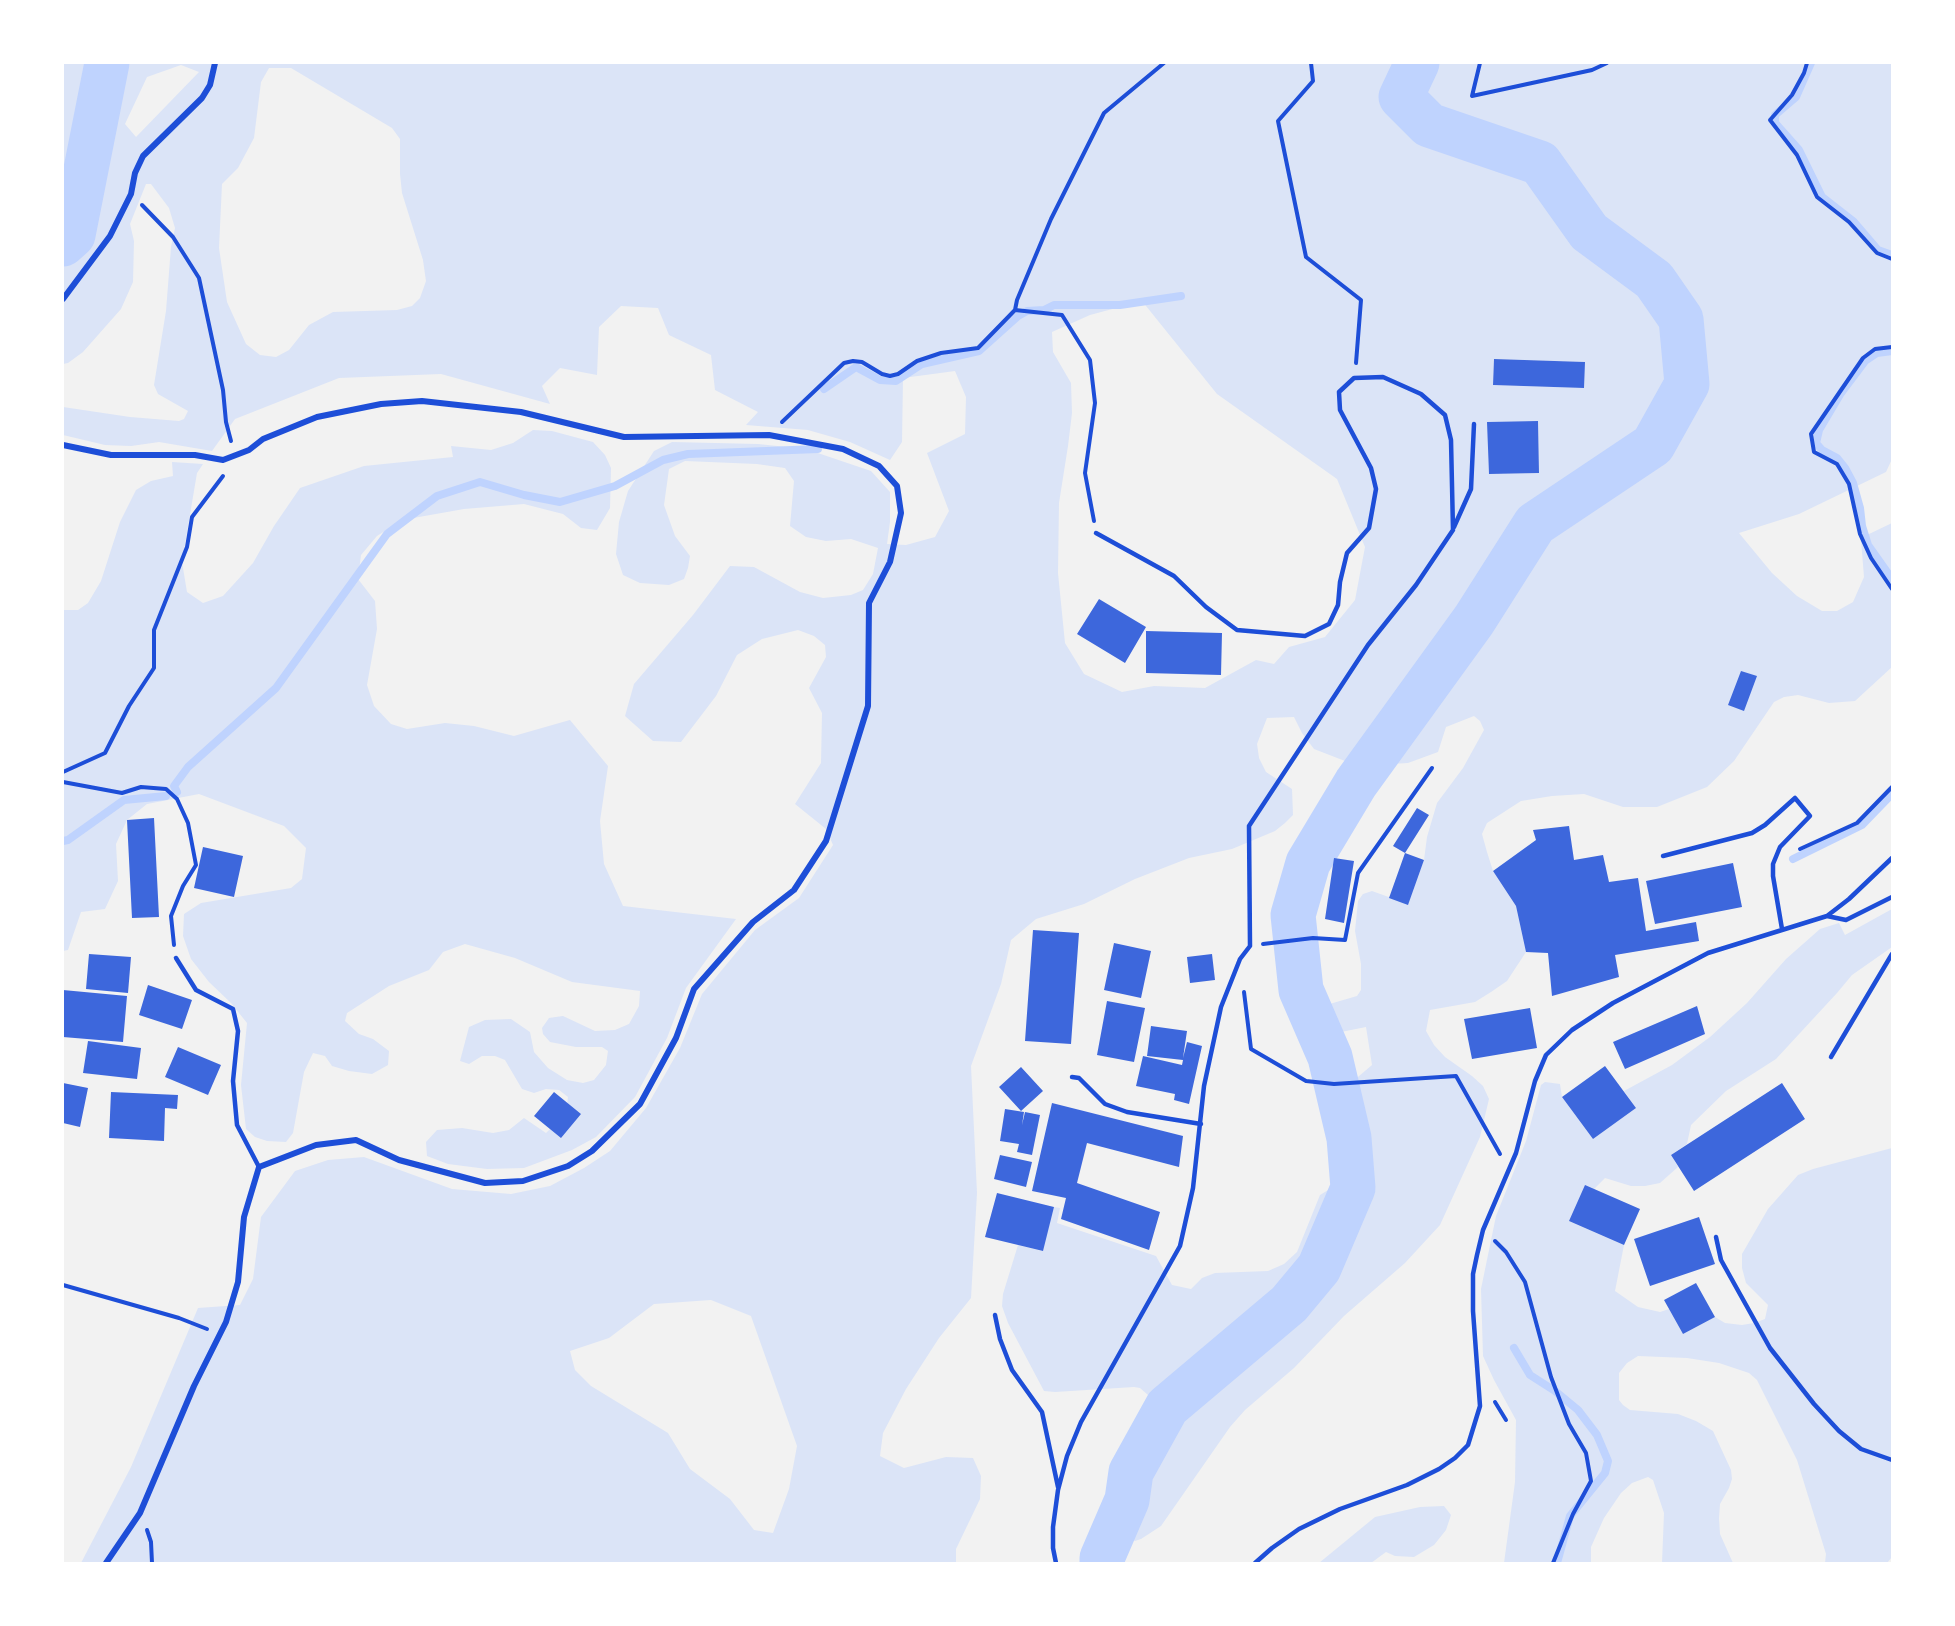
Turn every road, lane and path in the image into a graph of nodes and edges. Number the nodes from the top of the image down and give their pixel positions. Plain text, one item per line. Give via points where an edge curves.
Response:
1 (215, 63) edge
2 (1164, 63) edge
3 (1311, 63) edge
4 (1480, 63) edge
5 (1607, 63) edge
6 (1807, 63) edge
7 (131, 194) junction
8 (1892, 259) edge
9 (63, 299) edge
10 (1015, 310) junction
11 (1892, 347) edge
12 (1354, 378) junction
13 (1474, 424) dead end
14 (769, 435) junction
15 (240, 437) dead end
16 (63, 445) edge
17 (223, 460) junction
18 (1453, 530) junction
19 (1096, 533) joint
20 (1892, 589) edge
21 (1432, 768) dead end
22 (63, 772) edge
23 (63, 782) edge
24 (1892, 787) edge
25 (1799, 850) dead end
26 (1663, 856) dead end
27 (1892, 858) edge
28 (1892, 897) edge
29 (1827, 916) junction
30 (1782, 930) junction
31 (1250, 946) junction
32 (1892, 954) edge
33 (176, 958) joint
34 (1240, 959) junction
35 (1831, 1057) dead end
36 (1072, 1077) dead end
37 (1201, 1124) junction
38 (259, 1167) junction
39 (1509, 1171) junction
40 (1483, 1230) junction
41 (1716, 1237) dead end
42 (63, 1284) edge
43 (995, 1315) dead end
44 (219, 1334) junction
45 (1892, 1460) edge
46 (1058, 1490) junction
47 (140, 1513) junction
48 (106, 1563) edge
49 (152, 1563) edge
50 (1056, 1563) edge
51 (1255, 1563) edge
52 (1553, 1563) edge

1 - 7 street via 202,98 143,156
2 - 10 path via 1104,113 1052,219
3 - 12 path via 1313,81 1278,121 1306,257 1361,300
4 - 5 path via 1472,96 1592,70
6 - 8 path via 1792,94 1770,120 1797,155 1817,197 1849,222 1877,253
7 - 9 street via 110,236
7 - 15 path via 173,237 199,278 231,442
10 - 14 path via 978,348 941,352 898,374 882,374 862,362 844,363
10 - 19 path via 1062,315 1090,360 1095,404 1085,473
11 - 20 path via 1875,349 1863,357 1811,434 1814,452 1837,464 1849,484 1860,534
12 - 18 lane via 1383,377 1421,394 1445,415 1451,440
12 - 19 lane via 1339,392 1340,410 1371,468 1376,489 1369,528 1347,553 1338,605 1329,624 1305,636 1237,630 1174,576
13 - 18 lane via 1471,489
14 - 17 street via 624,437 520,412 422,401 381,404 317,417
14 - 38 street via 843,449 879,466 897,486 901,513 890,562 869,603 868,706 826,841 794,890 753,922 694,989 676,1038 640,1104 592,1151 568,1166 523,1181 485,1183 399,1160 356,1140 316,1144
16 - 17 street via 111,455 195,455
17 - 22 path via 223,478 192,517 187,547 154,630 154,668 105,753
18 - 31 lane via 1368,645 1249,825
21 - 31 path via 1358,873 1345,940 1313,938
23 - 33 path via 122,794 141,787 166,789 177,800 188,823 196,865 171,916
24 - 25 path via 1857,824
26 - 30 lane via 1752,833 1795,798 1810,816 1780,847 1773,864
27 - 29 lane
28 - 29 lane via 1846,920
29 - 30 lane
30 - 39 lane via 1708,953 1613,1003 1559,1041 1540,1066
31 - 34 lane
32 - 35 lane
33 - 38 lane via 196,990 233,1009 238,1031 233,1081 237,1125
34 - 37 lane via 1221,1007 1204,1086
34 - 39 path via 1251,1049 1306,1081 1334,1084 1456,1076
36 - 37 lane via 1079,1078 1105,1104 1127,1112
37 - 46 lane via 1180,1246 1081,1422
38 - 44 street via 244,1217 238,1282
39 - 40 lane
40 - 51 lane via 1472,1294 1480,1406 1468,1445 1439,1469 1407,1485 1340,1509 1299,1529
40 - 52 path via 1506,1252 1525,1282 1551,1377 1569,1424 1586,1453 1591,1481
41 - 45 lane via 1721,1260 1770,1348 1814,1404 1861,1449
42 - 44 path via 179,1318
43 - 46 lane via 1012,1370 1042,1412
44 - 47 street
46 - 50 lane via 1053,1537
47 - 48 street
47 - 49 path via 151,1542

